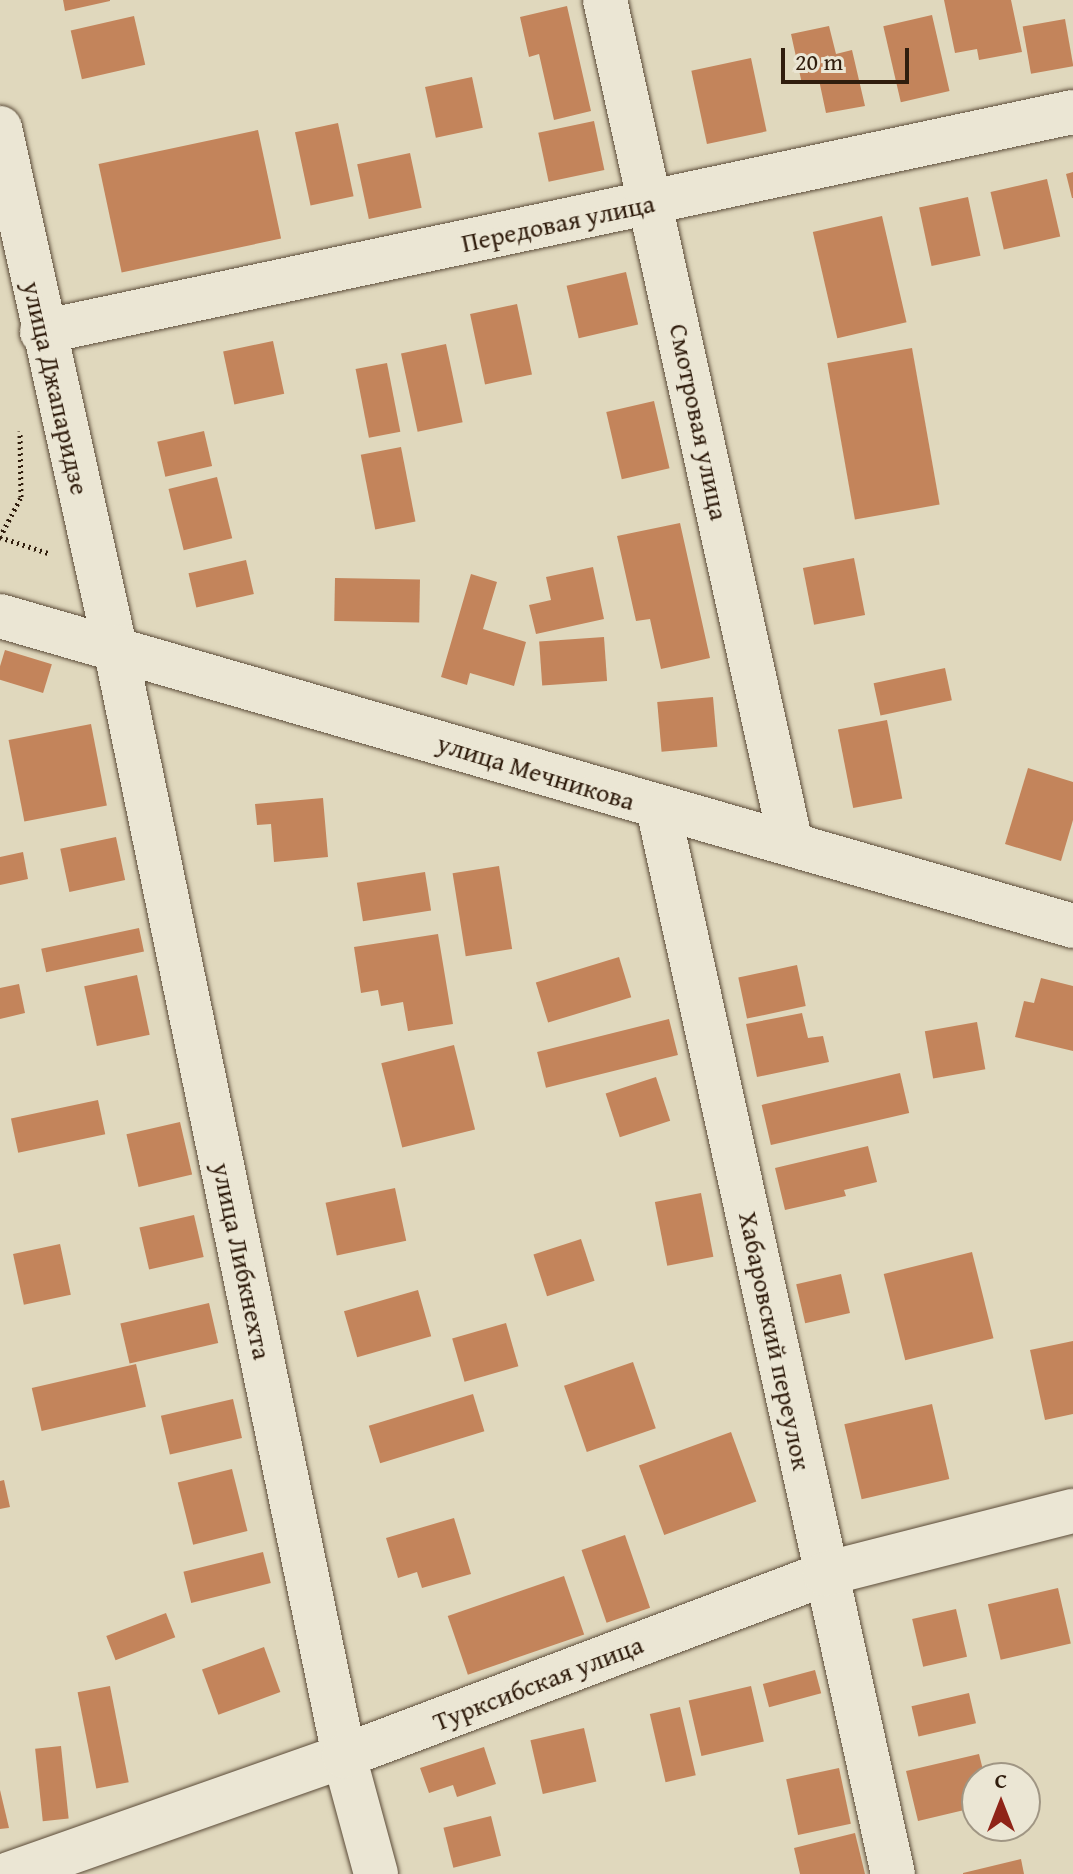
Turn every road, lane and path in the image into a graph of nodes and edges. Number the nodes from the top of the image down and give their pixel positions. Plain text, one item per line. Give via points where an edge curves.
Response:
1 (605, 0) edge
2 (1073, 112) edge
3 (0, 128) edge
4 (652, 204) junction
5 (42, 332) junction
6 (0, 616) edge
7 (115, 647) junction
8 (658, 808) junction
9 (791, 844) junction
10 (1073, 926) edge
11 (1073, 1511) edge
12 (825, 1574) junction
13 (344, 1756) junction
14 (9, 1874) edge
15 (376, 1874) edge
16 (893, 1874) edge

1 - 4 street, Смотровая улица
2 - 4 street, Передовая улица
3 - 5 street, улица Джапаридзе
4 - 5 street, Передовая улица
4 - 9 street, Смотровая улица
5 - 7 street, улица Джапаридзе
6 - 7 street, улица Мечникова
7 - 8 street, улица Мечникова
7 - 13 street, улица Либкнехта
8 - 9 street, улица Мечникова
8 - 12 street, Хабаровский переулок
9 - 10 street, улица Мечникова
11 - 12 street, Турксибская улица
12 - 13 street, Турксибская улица
12 - 16 street, Хабаровский переулок
13 - 14 street, Турксибская улица
13 - 15 street, улица Либкнехта

